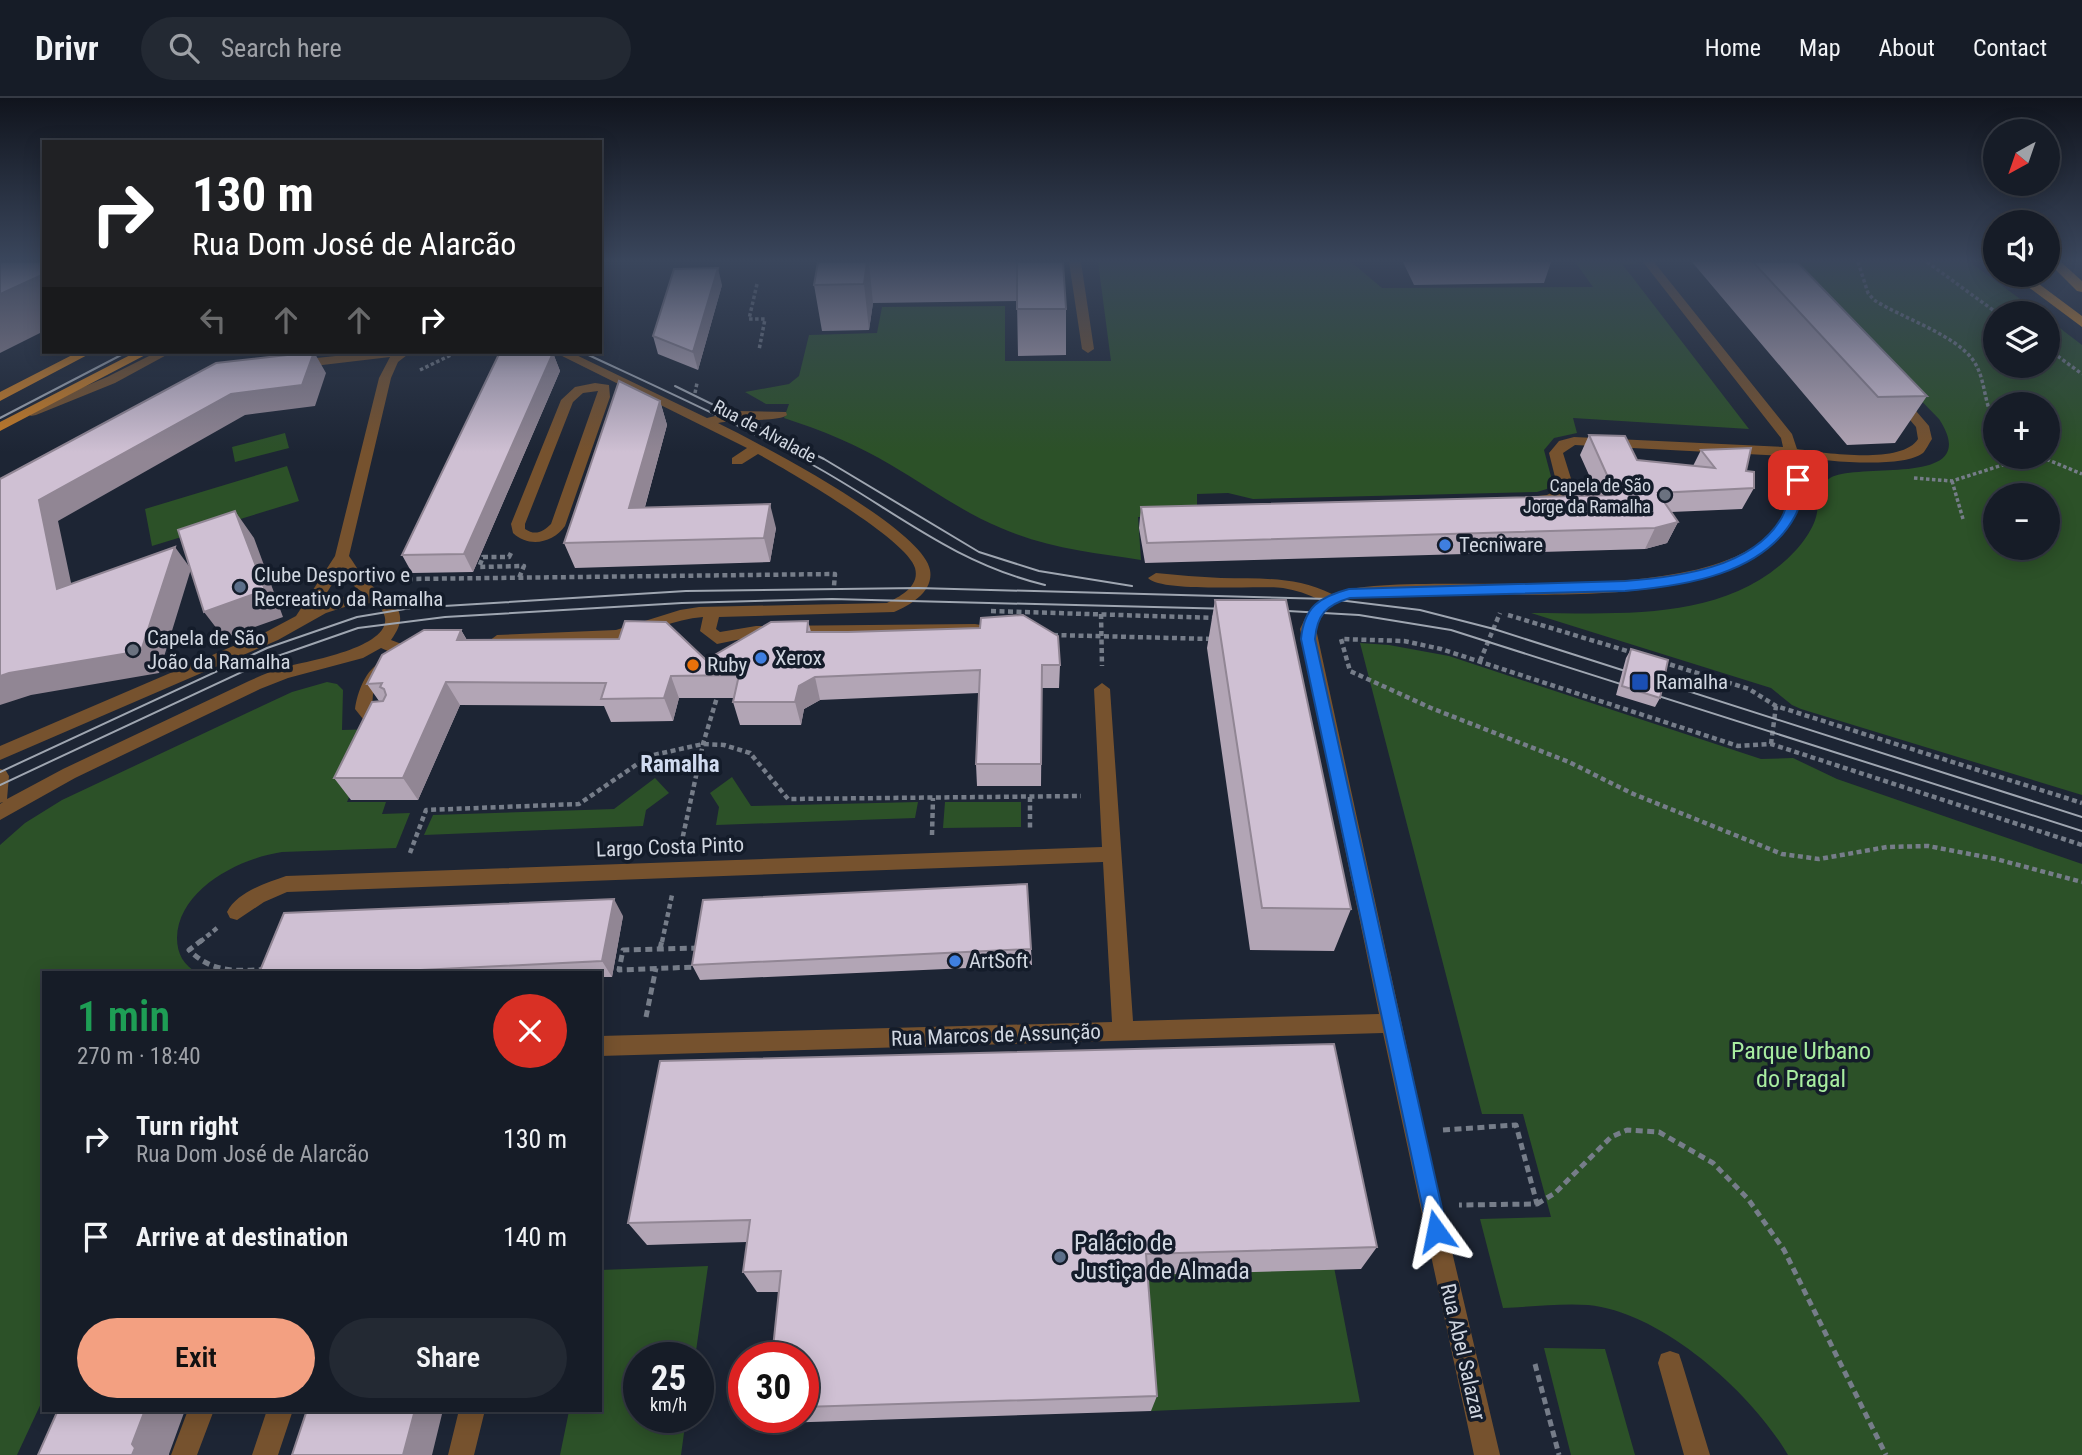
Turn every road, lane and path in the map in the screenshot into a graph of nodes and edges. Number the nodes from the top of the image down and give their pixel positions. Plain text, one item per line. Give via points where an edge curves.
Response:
1 (764, 325) edge
2 (1084, 325) edge
3 (1698, 325) edge
4 (1919, 325) edge
5 (1088, 349) dead end
6 (759, 350) dead end
7 (83, 354) edge
8 (141, 354) edge
9 (162, 354) edge
10 (385, 354) edge
11 (401, 354) edge
12 (564, 354) edge
13 (2060, 358) edge
14 (283, 366) edge
15 (2082, 374) edge
16 (1887, 387) edge
17 (1983, 393) edge
18 (0, 397) edge
19 (567, 400) joint
20 (781, 415) dead end
21 (22, 416) junction
22 (706, 422) junction
23 (0, 427) edge
24 (759, 447) junction
25 (1793, 452) junction
26 (737, 461) dead end
27 (2060, 465) edge
28 (1990, 469) edge
29 (2082, 474) edge
30 (1913, 478) dead end
31 (1952, 481) junction
32 (1520, 500) edge
33 (1963, 519) dead end
34 (513, 548) dead end
35 (342, 556) junction
36 (1156, 578) dead end
37 (519, 579) junction
38 (360, 583) junction
39 (380, 598) junction
40 (1330, 599) junction
41 (831, 609) junction
42 (981, 610) dead end
43 (712, 611) junction
44 (1101, 614) junction
45 (1222, 618) edge
46 (298, 620) junction
47 (975, 629) edge
48 (1051, 635) edge
49 (729, 638) junction
50 (1102, 638) junction
51 (1224, 639) edge
52 (380, 641) junction
53 (474, 642) edge
54 (434, 644) edge
55 (397, 649) junction
56 (1644, 657) edge
57 (1480, 661) junction
58 (1657, 661) edge
59 (1102, 689) joint
60 (1776, 706) junction
61 (391, 717) edge
62 (703, 744) junction
63 (1771, 744) junction
64 (0, 752) edge
65 (0, 776) edge
66 (692, 791) dead end
67 (0, 796) edge
68 (1109, 796) junction
69 (1030, 797) junction
70 (933, 798) junction
71 (2082, 803) edge
72 (0, 813) edge
73 (2082, 845) edge
74 (1112, 854) junction
75 (1031, 857) junction
76 (931, 860) junction
77 (400, 880) junction
78 (2082, 882) edge
79 (237, 912) joint
80 (666, 920) dead end
81 (660, 949) junction
82 (656, 968) junction
83 (269, 971) edge
84 (1392, 1023) junction
85 (1123, 1031) junction
86 (641, 1045) junction
87 (602, 1046) edge
88 (1416, 1131) junction
89 (1537, 1204) junction
90 (1430, 1205) junction
91 (1670, 1363) dead end
92 (1535, 1364) dead end
93 (200, 1412) edge
94 (279, 1412) edge
95 (472, 1412) edge
96 (184, 1455) edge
97 (265, 1455) edge
98 (461, 1455) edge
99 (1487, 1455) edge
100 (1559, 1455) edge
101 (1697, 1455) edge
102 (1886, 1455) edge

1 - 6 path
2 - 5 street
3 - 25 street via 1787,437
4 - 17 path via 1967,352 1980,372
7 - 18 main road
8 - 21 main road
9 - 21 street
10 - 14 street
11 - 35 street via 385,378
12 - 22 street, Rua de Alvalade
13 - 15 path
16 - 25 street via 1922,426 1925,439 1918,450 1902,456 1837,459
19 - 19 street via 518,524 526,537 541,537 558,526 605,388 579,390
20 - 22 street via 736,415
21 - 23 main road
22 - 24 street, Rua de Alvalade
24 - 26 street
24 - 41 street, Rua de Alvalade via 860,509 920,563 918,588 889,608
25 - 32 street via 1574,441 1556,453 1564,491 1550,499
25 - 40 street via 1798,480 1784,525 1754,553 1715,570 1625,586 1362,592
27 - 29 path
28 - 31 path
30 - 31 path
31 - 33 path
34 - 37 path via 509,557 483,557 479,567 524,566
35 - 38 street
35 - 46 street
36 - 40 street via 1290,582
37 - 38 path via 378,576
37 - 41 path via 835,574
38 - 39 street
39 - 46 street via 340,602
39 - 52 street via 394,616
40 - 84 street, Rua Abel Salazar via 1310,619 1308,639
41 - 43 street
42 - 44 path
43 - 49 street via 708,631 717,638
43 - 53 street via 681,615 617,635
44 - 45 path
44 - 50 path
46 - 64 street via 272,636
47 - 49 street via 756,631
48 - 50 path
49 - 62 path
50 - 51 path
50 - 59 path
52 - 55 street
52 - 72 street via 359,654 272,677 42,786
54 - 55 street
55 - 61 street via 363,701 369,715
56 - 57 path via 1500,612
57 - 63 path via 1738,746
57 - 78 path via 1404,641 1341,639 1350,671 1782,855 1825,859 1884,845 1913,845
58 - 60 path via 1749,689
59 - 68 street
60 - 63 path
60 - 71 path
62 - 66 path
62 - 70 path via 750,753 788,799
62 - 77 path via 649,756 579,804 426,810
63 - 73 path
65 - 67 street
68 - 69 path
68 - 74 street
69 - 70 path
69 - 75 path
70 - 76 path
74 - 75 street, Largo Costa Pinto
74 - 85 street
75 - 76 street, Largo Costa Pinto
76 - 77 street, Largo Costa Pinto
77 - 79 street, Largo Costa Pinto via 286,884 264,892
79 - 83 path via 189,950 212,969
80 - 81 path
81 - 82 path via 623,950 619,970
81 - 82 path via 698,948 695,967
82 - 86 path
84 - 85 street, Rua Marcos de Assunção
84 - 88 street, Rua Abel Salazar
85 - 86 street, Rua Marcos de Assunção
86 - 87 street, Rua Marcos de Assunção
88 - 89 path via 1516,1125
88 - 90 street, Rua Abel Salazar
89 - 90 path
89 - 102 path via 1555,1193 1611,1137 1627,1130 1659,1132 1713,1163 1748,1199 1784,1250
90 - 99 street, Rua Abel Salazar
91 - 101 street
92 - 100 path
93 - 96 street
94 - 97 street
95 - 98 street

